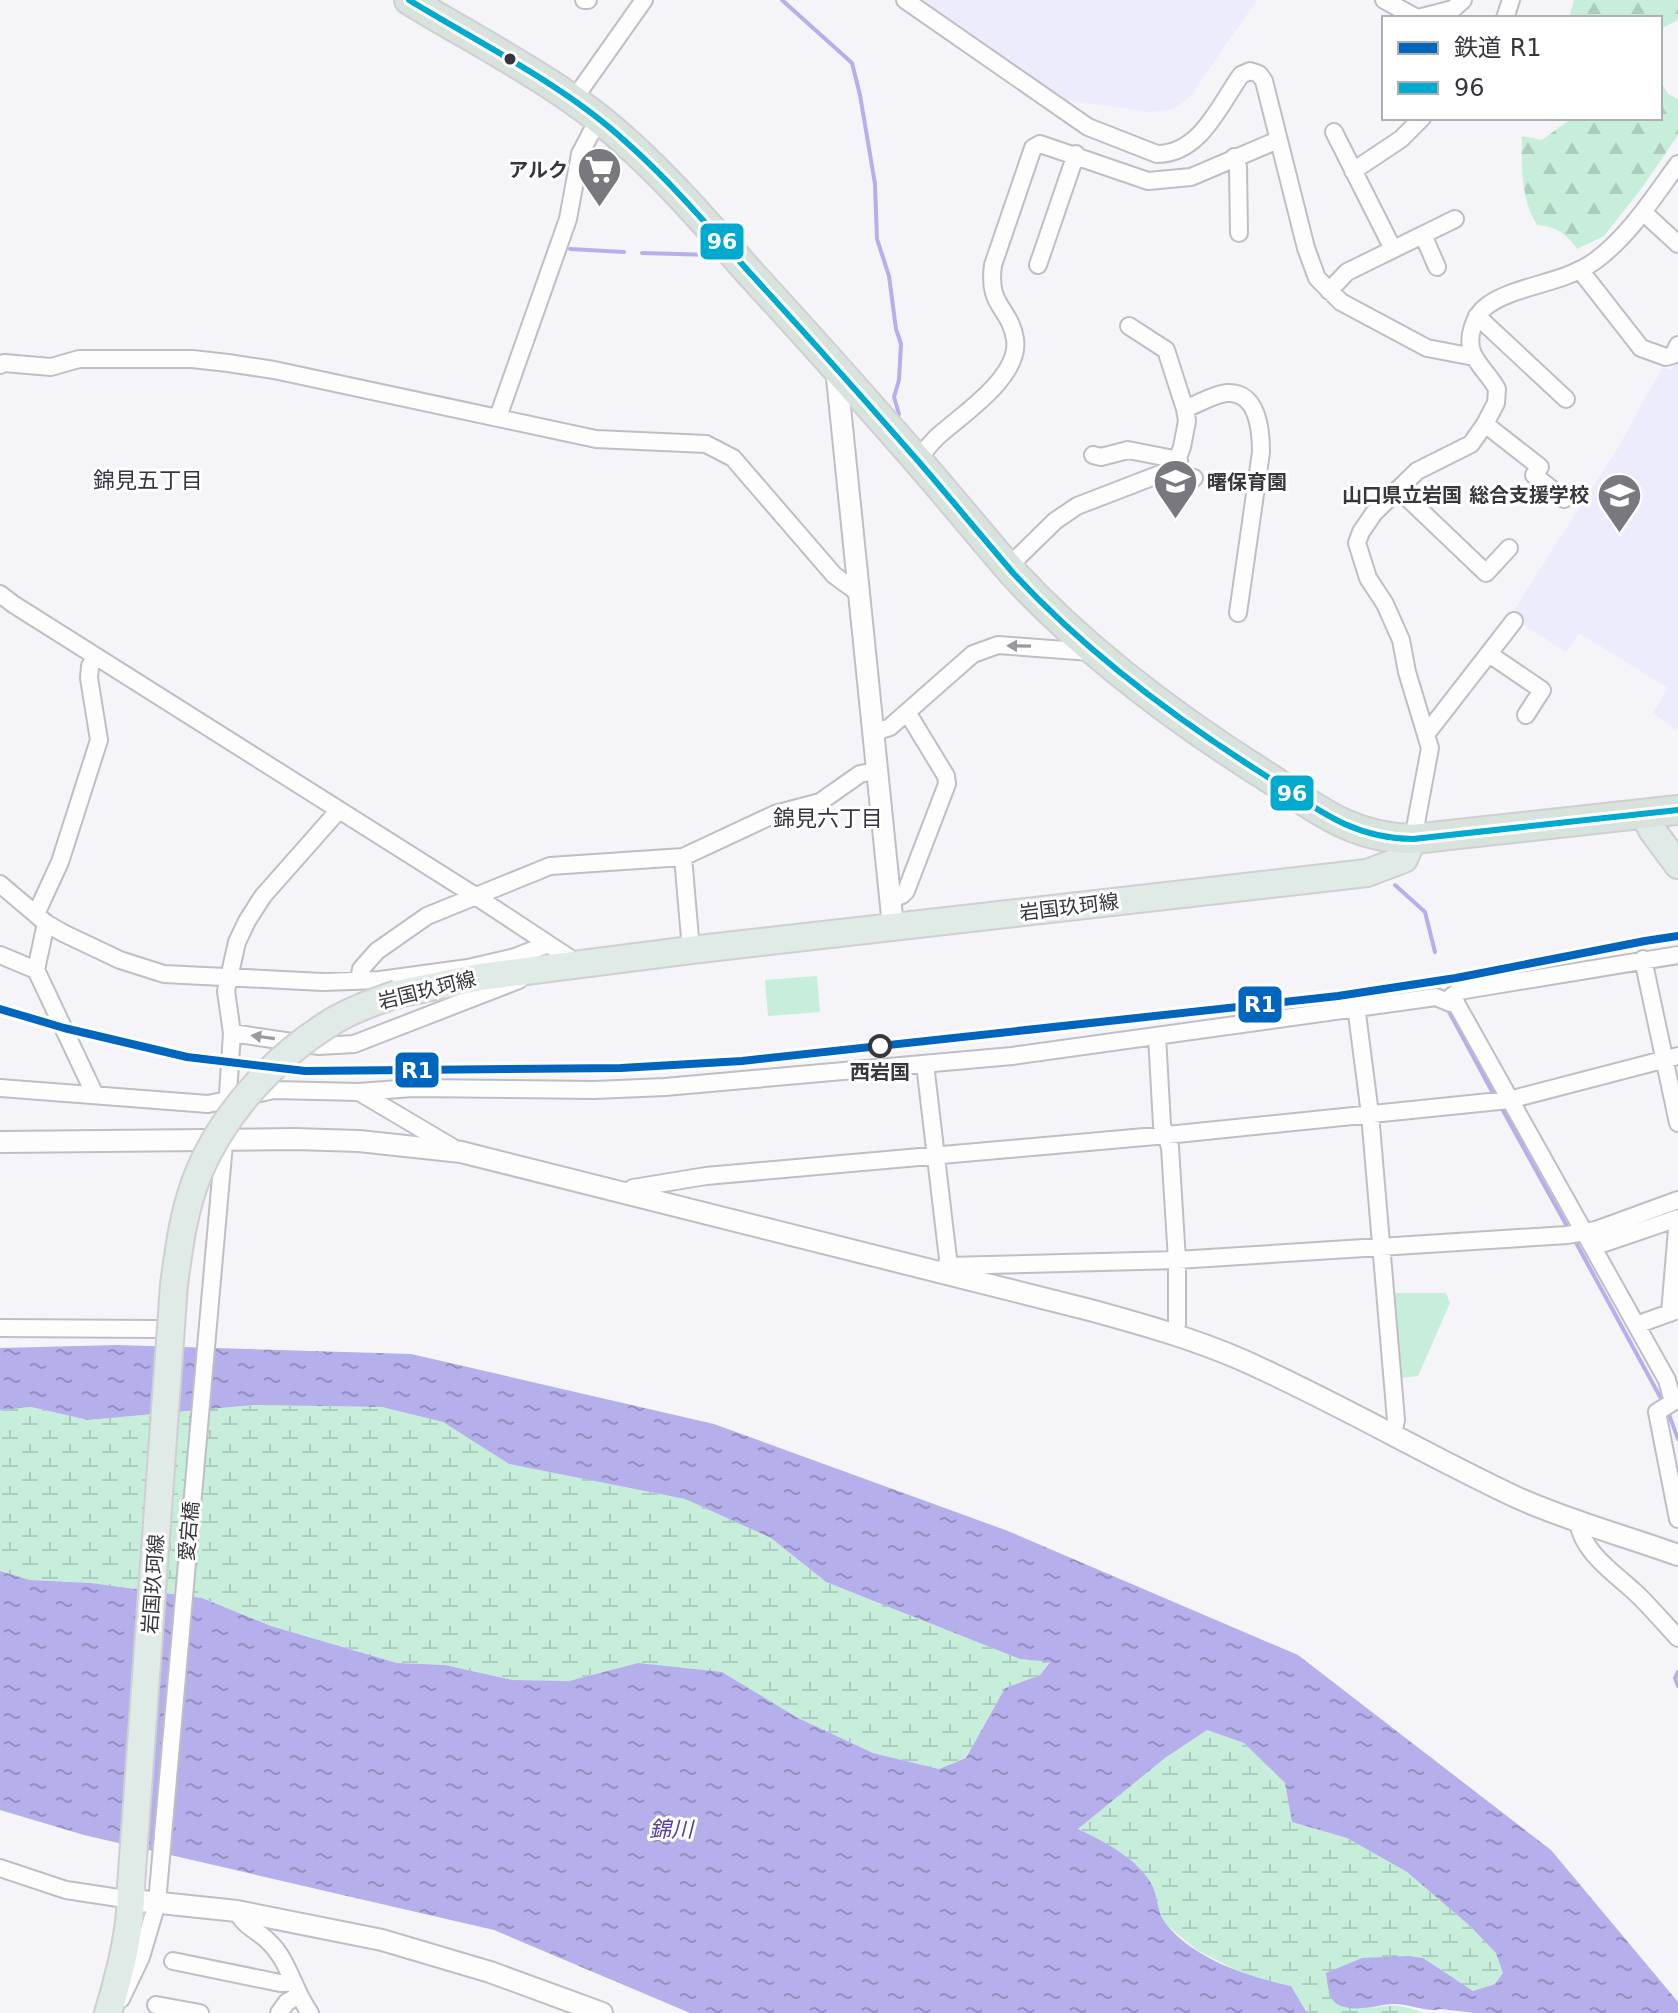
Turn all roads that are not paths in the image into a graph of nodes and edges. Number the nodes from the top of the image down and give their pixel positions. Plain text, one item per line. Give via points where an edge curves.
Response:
1 (409, 0) edge
2 (644, 0) edge
3 (905, 0) edge
4 (1384, 0) edge
5 (1463, 0) edge
6 (1413, 16) edge
7 (1425, 16) edge
8 (574, 99) junction
9 (1420, 120) edge
10 (602, 121) junction
11 (1334, 132) dead end
12 (1278, 140) junction
13 (1076, 154) junction
14 (1234, 157) junction
15 (1678, 164) edge
16 (1353, 171) junction
17 (1643, 212) junction
18 (1455, 219) dead end
19 (1239, 233) dead end
20 (1423, 235) junction
21 (1678, 244) edge
22 (1393, 249) junction
23 (1038, 265) dead end
24 (1437, 267) dead end
25 (1580, 270) junction
26 (1329, 291) junction
27 (1477, 316) junction
28 (1129, 326) dead end
29 (1678, 345) edge
30 (1474, 357) junction
31 (0, 365) edge
32 (836, 368) junction
33 (1566, 399) dead end
34 (1185, 409) junction
35 (498, 417) junction
36 (1485, 424) junction
37 (1093, 455) dead end
38 (917, 460) junction
39 (1175, 466) junction
40 (1194, 478) dead end
41 (1398, 489) junction
42 (1564, 499) dead end
43 (1509, 548) dead end
44 (1009, 566) junction
45 (857, 592) junction
46 (0, 594) edge
47 (1238, 613) dead end
48 (1514, 621) dead end
49 (1097, 653) junction
50 (1489, 654) junction
51 (96, 657) junction
52 (907, 712) junction
53 (1526, 715) dead end
54 (872, 733) junction
55 (1427, 733) junction
56 (876, 771) junction
57 (339, 810) junction
58 (1678, 810) edge
59 (1644, 813) junction
60 (1413, 839) junction
61 (683, 857) junction
62 (1678, 865) edge
63 (0, 884) edge
64 (477, 897) junction
65 (891, 899) junction
66 (41, 918) junction
67 (893, 926) junction
68 (548, 944) junction
69 (691, 950) junction
70 (0, 955) edge
71 (1678, 955) edge
72 (1643, 959) junction
73 (572, 965) junction
74 (538, 969) junction
75 (36, 970) junction
76 (228, 978) junction
77 (359, 980) junction
78 (389, 987) junction
79 (1447, 1001) junction
80 (1356, 1006) junction
81 (393, 1028) junction
82 (232, 1033) junction
83 (1157, 1036) junction
84 (1672, 1058) edge
85 (925, 1064) junction
86 (0, 1088) edge
87 (359, 1092) junction
88 (95, 1095) junction
89 (1500, 1101) junction
90 (228, 1102) junction
91 (1370, 1114) junction
92 (1678, 1123) edge
93 (1167, 1135) junction
94 (224, 1139) junction
95 (0, 1142) edge
96 (461, 1152) junction
97 (936, 1156) junction
98 (627, 1193) junction
99 (1678, 1200) edge
100 (1678, 1218) edge
101 (1577, 1233) junction
102 (1380, 1245) junction
103 (1593, 1247) junction
104 (1177, 1260) junction
105 (946, 1270) junction
106 (1674, 1312) edge
107 (1636, 1325) junction
108 (0, 1328) edge
109 (157, 1329) dead end
110 (1174, 1334) junction
111 (1672, 1378) edge
112 (1393, 1434) junction
113 (1678, 1519) edge
114 (1578, 1521) junction
115 (1678, 1555) edge
116 (1678, 1638) edge
117 (0, 1868) edge
118 (145, 1893) junction
119 (237, 1911) junction
120 (173, 1961) dead end
121 (295, 1989) junction
122 (156, 2005) dead end
123 (109, 2013) edge
124 (200, 2013) edge
125 (279, 2013) edge
126 (310, 2013) edge
127 (602, 2013) edge

1 - 8 highway
2 - 8 street
3 - 12 street via 1066,113 1116,140 1157,154 1185,148 1197,139 1241,75 1250,71 1264,81
4 - 6 street
5 - 7 street via 1453,9
8 - 10 highway
9 - 16 street
10 - 32 highway via 659,173
10 - 35 street via 580,154 568,219
11 - 16 street
12 - 14 street
12 - 26 street via 1306,248 1317,278
13 - 14 street via 1148,181 1182,180
13 - 23 street
13 - 38 street via 1040,144 1033,148 991,282 1016,343 1012,359 983,399
14 - 19 street
15 - 17 street
16 - 22 street
17 - 21 street
17 - 25 street
18 - 20 street
20 - 22 street
20 - 24 street
22 - 26 street via 1347,272
25 - 27 street via 1499,299
25 - 29 street via 1641,348 1666,357
26 - 30 street via 1427,348
27 - 30 street via 1472,329
27 - 33 street
28 - 34 street via 1166,350
30 - 36 street via 1497,389
31 - 35 street via 192,359 274,370
32 - 38 highway
32 - 45 street
34 - 39 street via 1187,421
34 - 47 street via 1226,393 1238,395 1253,408 1261,428
35 - 45 street via 596,439 706,444 733,458 834,575
36 - 41 street via 1471,444 1417,471
36 - 42 street via 1540,467 1534,475
37 - 39 street via 1128,450
38 - 44 highway
39 - 40 street
39 - 44 street via 1077,506
41 - 43 street via 1486,573
41 - 55 street via 1374,513 1357,543 1368,578 1401,640
44 - 49 highway
45 - 54 street
46 - 51 street
48 - 50 street
49 -> 52 street via 998,645 973,654
49 - 60 highway via 1195,731 1347,827 1385,839
50 - 53 street via 1542,690
50 - 55 street
51 - 57 street
51 - 66 street via 89,678 99,740
52 - 54 street via 890,727
52 - 65 street via 947,784 906,891
54 - 56 street
55 - 60 street via 1430,748
56 - 61 street via 860,774 820,802 775,814
56 - 65 street
57 - 64 street
57 - 76 street, 愛宕橋 via 247,921
58 - 59 highway
59 - 60 highway
59 - 62 main road
60 - 67 main road, 岩国玖珂線 via 1404,859 1367,873
61 - 64 street via 550,866
61 - 69 street
63 - 66 street
64 - 68 street
64 - 77 street via 427,916 377,951 361,969
65 - 67 street
66 - 75 street
66 - 76 street via 142,969
67 - 69 main road, 岩国玖珂線
68 - 73 street
68 - 78 street
69 - 73 main road, 岩国玖珂線
70 - 75 street
71 - 72 street
72 - 79 street via 1459,991
72 - 84 street
73 - 74 main road, 岩国玖珂線
74 - 78 main road, 岩国玖珂線
74 - 81 street
75 - 88 street
76 - 77 street
76 - 82 street, 愛宕橋
77 - 78 street
78 - 81 street via 383,1004
78 - 118 main road, 岩国玖珂線, bridge via 274,1066 220,1132 198,1172 182,1229 174,1285
79 - 80 street
79 - 89 street
80 - 83 street
80 - 91 street
81 -> 82 street via 354,1044 319,1046
82 - 90 street, 愛宕橋
83 - 85 street
83 - 93 street
84 - 89 street
84 - 92 street
85 - 87 street via 665,1087
85 - 97 street
86 - 88 street
87 - 90 street via 274,1090
87 - 96 street
88 - 90 street
89 - 91 street
89 - 101 street
90 - 94 street, 愛宕橋
91 - 93 street
91 - 102 street
93 - 97 street
93 - 104 street
94 - 95 street
94 - 96 street via 359,1141
94 - 118 street, 愛宕橋
96 - 98 street
97 - 98 street via 692,1177
97 - 105 street
98 - 105 street
99 - 101 street
100 - 103 street
100 - 106 street
101 - 102 street
101 - 103 street
102 - 104 street
102 - 112 street
103 - 107 street
104 - 105 street
104 - 110 street
105 - 110 street
106 - 107 street
107 - 111 street
108 - 109 street
110 - 112 street via 1239,1359
111 - 113 street via 1673,1402 1657,1412
112 - 114 street via 1519,1498
114 - 115 street
114 - 116 street via 1579,1533 1597,1559
117 - 118 street via 66,1890
118 - 119 street
118 - 123 main road, 岩国玖珂線
119 - 121 street via 241,1921 278,1951
119 - 127 street via 382,1940
120 - 121 street
121 - 125 street
121 - 126 street
122 - 124 street

